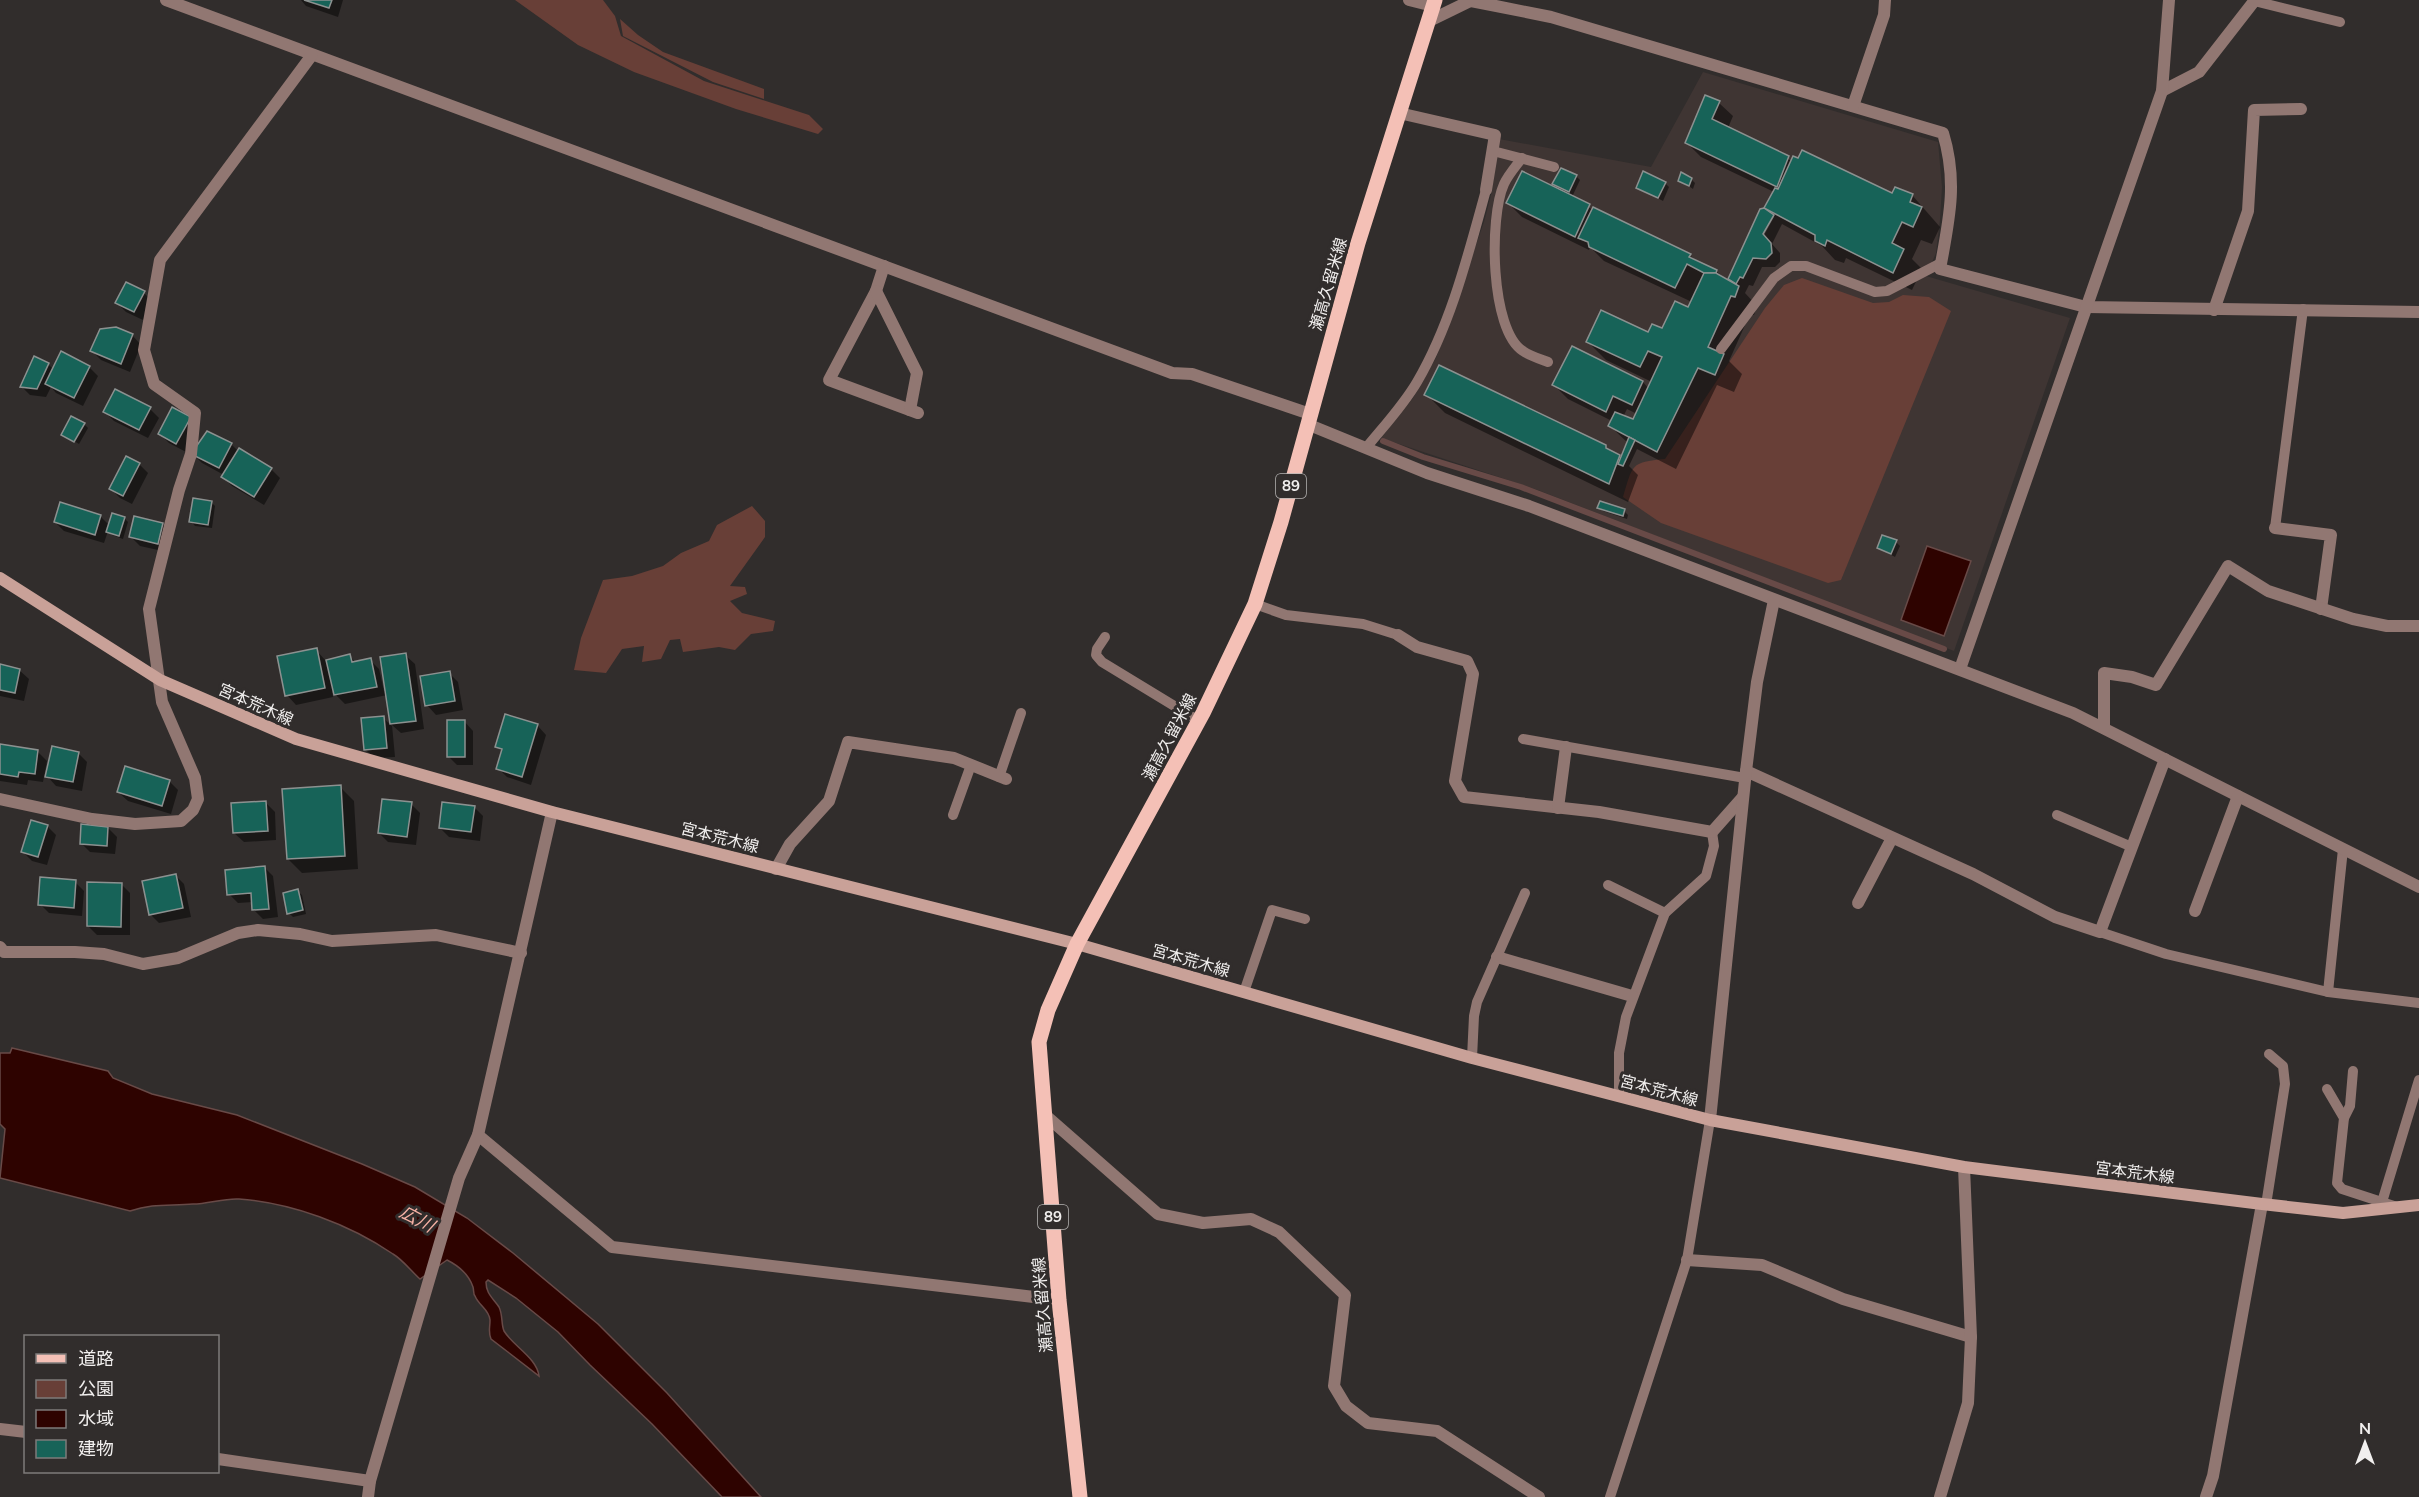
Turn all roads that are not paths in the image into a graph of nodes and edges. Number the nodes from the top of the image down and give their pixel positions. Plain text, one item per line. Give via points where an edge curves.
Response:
1 (166, 0) edge
2 (1409, 0) edge
3 (1471, 0) edge
4 (1885, 0) edge
5 (2169, 0) edge
6 (2254, 1) edge
7 (1432, 9) edge
8 (2340, 22) dead end
9 (312, 55) junction
10 (2162, 91) junction
11 (1853, 106) junction
12 (2301, 109) dead end
13 (1399, 113) junction
14 (1493, 151) junction
15 (1522, 158) junction
16 (1554, 167) dead end
17 (1486, 190) joint
18 (1941, 263) junction
19 (884, 266) junction
20 (876, 291) junction
21 (2086, 307) junction
22 (2303, 309) junction
23 (2214, 310) junction
24 (2419, 312) edge
25 (1721, 349) dead end
26 (1548, 363) dead end
27 (1308, 419) junction
28 (1365, 448) junction
29 (2275, 528) joint
30 (0, 578) edge
31 (1774, 600) junction
32 (1255, 604) junction
33 (2321, 609) junction
34 (2419, 626) edge
35 (1398, 635) joint
36 (1105, 637) dead end
37 (1960, 669) junction
38 (160, 680) junction
39 (1021, 713) dead end
40 (1198, 721) junction
41 (2104, 728) junction
42 (1523, 739) dead end
43 (1566, 747) junction
44 (2165, 759) junction
45 (971, 765) junction
46 (1745, 774) junction
47 (1003, 778) joint
48 (2238, 796) junction
49 (1743, 797) junction
50 (0, 799) edge
51 (1558, 808) junction
52 (552, 812) junction
53 (2057, 814) dead end
54 (953, 815) dead end
55 (1712, 832) junction
56 (1893, 838) junction
57 (2132, 847) junction
58 (2343, 849) junction
59 (777, 869) junction
60 (1608, 885) dead end
61 (2419, 887) edge
62 (1525, 892) dead end
63 (1858, 903) dead end
64 (2194, 911) dead end
65 (1665, 913) junction
66 (1305, 920) dead end
67 (2100, 932) junction
68 (1077, 944) junction
69 (0, 947) edge
70 (521, 952) junction
71 (1497, 957) junction
72 (1244, 992) junction
73 (2328, 992) junction
74 (1632, 996) junction
75 (2419, 1003) edge
76 (2269, 1054) dead end
77 (1472, 1058) junction
78 (2352, 1071) dead end
79 (2419, 1080) edge
80 (2327, 1089) dead end
81 (1618, 1096) junction
82 (1044, 1114) junction
83 (2344, 1118) junction
84 (1710, 1120) junction
85 (478, 1135) junction
86 (1964, 1167) junction
87 (2264, 1205) junction
88 (2419, 1206) edge
89 (2379, 1207) junction
90 (1687, 1260) junction
91 (1059, 1300) junction
92 (1971, 1337) junction
93 (0, 1429) edge
94 (24, 1432) edge
95 (219, 1459) edge
96 (370, 1480) junction
97 (368, 1497) edge
98 (1080, 1497) edge
99 (1539, 1497) edge
100 (1610, 1497) edge
101 (1940, 1497) edge
102 (2206, 1497) edge

1 - 9 street
2 - 7 street
3 - 7 street
3 - 11 street via 1551,17
4 - 11 street via 1884,15
5 - 10 street
6 - 8 lane
6 - 10 street via 2199,72
7 - 13 main road, 瀬高久留米線 / 89
9 - 19 street
9 - 38 street via 160,260 144,350 154,384 195,413 191,454 149,609
10 - 21 street
11 - 18 street via 1943,133 1949,153 1952,204
12 - 23 street via 2254,110 2248,211
13 - 14 street via 1495,135
13 - 27 main road, 瀬高久留米線 / 89
14 - 15 lane
14 - 17 street
15 - 16 lane
15 - 26 lane via 1503,184 1495,226 1496,287 1504,325 1521,351
17 - 28 lane via 1469,252 1432,355 1408,397
18 - 21 street via 1940,269
18 - 25 lane via 1887,291 1875,292 1806,266 1791,266 1774,278
19 - 20 street
19 - 27 street
20 - 20 street via 829,380 914,411 917,373
21 - 23 street
21 - 37 street
22 - 23 street
22 - 24 street
22 - 29 lane
27 - 28 street
27 - 32 main road, 瀬高久留米線 / 89
28 - 31 street
29 - 33 street via 2331,535
30 - 38 main road, 宮本荒木線
31 - 37 street
31 - 46 street via 1756,682
32 - 35 lane via 1286,615 1363,624
32 - 40 main road, 瀬高久留米線 / 89
33 - 34 street via 2387,626
33 - 41 street via 2268,591 2228,566 2156,685 2104,673
35 - 51 street via 1417,647 1467,661 1473,674 1455,781 1464,797
36 - 40 lane via 1096,655 1102,662
37 - 41 street
38 - 50 street via 162,702 195,778 198,799 181,821 135,824 92,819
38 - 52 main road, 宮本荒木線 via 296,739
39 - 47 lane
40 - 68 main road, 瀬高久留米線 / 89
41 - 44 street
42 - 43 lane
43 - 46 lane
43 - 51 street
44 - 48 street
44 - 57 street
45 - 47 street
45 - 54 lane
45 - 59 street via 954,758 848,742 829,801 790,844
46 - 49 street
46 - 56 street
48 - 58 street
48 - 64 street
49 - 55 street
49 - 84 street
51 - 55 street
52 - 59 main road, 宮本荒木線
52 - 70 street
53 - 57 lane
55 - 65 lane via 1714,846 1706,876
56 - 63 street
56 - 67 street via 2055,917
57 - 67 street
58 - 61 street
58 - 73 lane
59 - 68 main road, 宮本荒木線
60 - 65 lane
62 - 71 lane
65 - 74 lane
66 - 72 lane via 1272,910
67 - 73 lane via 2166,954
68 - 72 main road, 宮本荒木線
68 - 82 main road, 瀬高久留米線 / 89 via 1038,1042
69 - 70 street via 4,952 104,954 143,964 178,958 238,933 258,930 332,941 436,935
70 - 85 street
71 - 74 street
71 - 77 lane via 1477,1002
72 - 77 main road, 宮本荒木線
73 - 75 lane
74 - 81 lane via 1618,1053
76 - 87 lane via 2283,1066 2285,1084
77 - 81 main road, 宮本荒木線
78 - 83 lane via 2350,1106
79 - 89 lane
80 - 83 lane
81 - 84 main road, 宮本荒木線
82 - 91 main road, 瀬高久留米線 / 89
82 - 99 street via 1158,1214 1203,1223 1251,1219 1279,1232 1345,1295 1334,1386 1346,1406 1368,1423 1437,1431
83 - 89 lane via 2337,1183
84 - 86 main road, 宮本荒木線
84 - 90 lane
85 - 91 street via 612,1247
85 - 96 street via 459,1178
86 - 87 main road, 宮本荒木線
86 - 92 street
87 - 89 main road, 宮本荒木線 via 2343,1214
87 - 102 street
88 - 89 main road, 宮本荒木線
90 - 92 street via 1762,1265 1843,1299
90 - 100 lane
91 - 98 main road, 瀬高久留米線 / 89
92 - 101 street via 1968,1403
93 - 94 street
95 - 96 street
96 - 97 street

